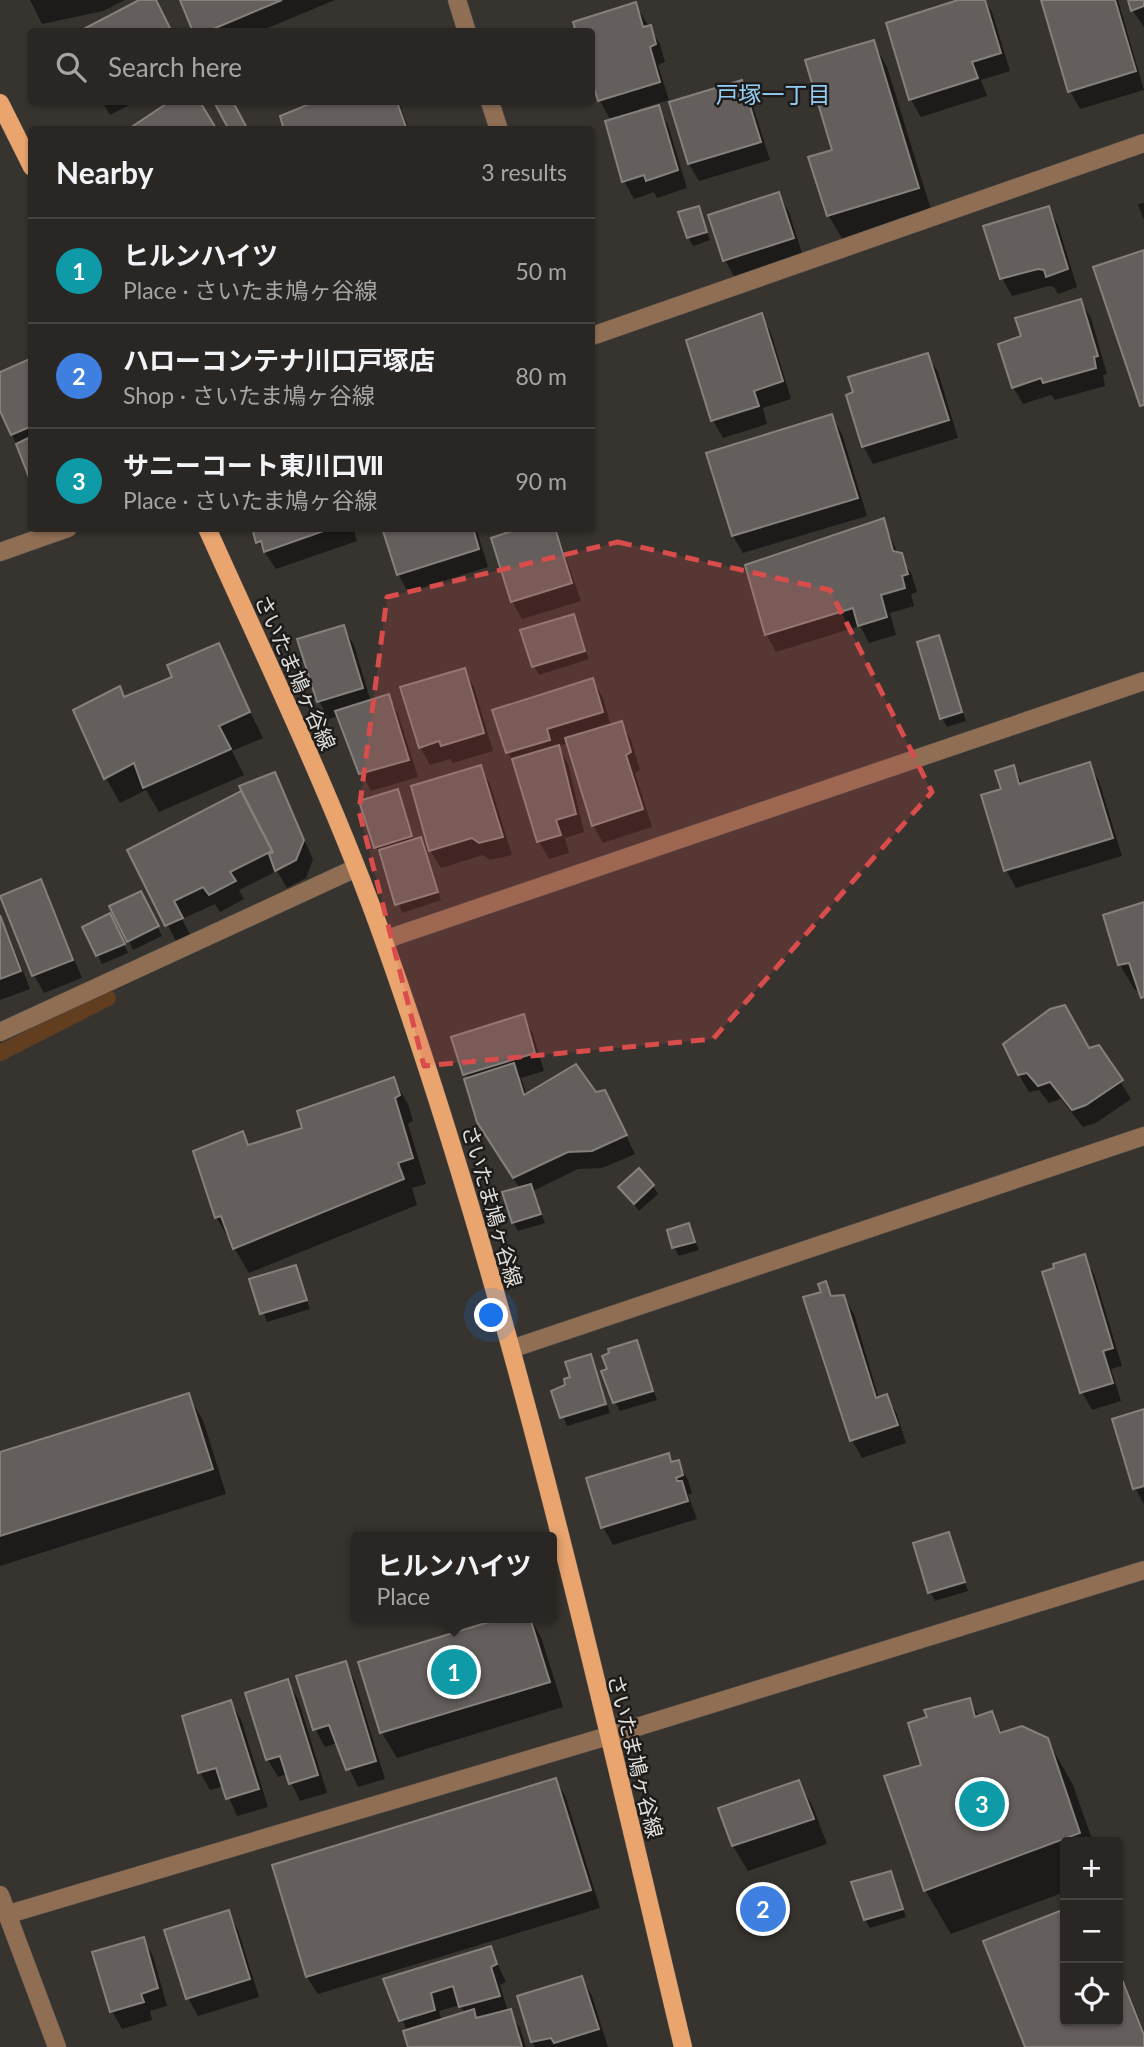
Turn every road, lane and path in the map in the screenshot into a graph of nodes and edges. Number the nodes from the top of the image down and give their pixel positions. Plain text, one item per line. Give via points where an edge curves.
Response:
1 (457, 0) edge
2 (466, 28) edge
3 (0, 103) edge
4 (491, 105) edge
5 (498, 126) edge
6 (1144, 143) edge
7 (28, 159) edge
8 (595, 335) edge
9 (57, 532) edge
10 (209, 532) edge
11 (0, 552) edge
12 (1144, 681) edge
13 (356, 868) junction
14 (384, 940) junction
15 (0, 1032) edge
16 (1144, 1136) edge
17 (511, 1349) junction
18 (557, 1532) edge
19 (557, 1533) edge
20 (1144, 1570) edge
21 (608, 1736) junction
22 (0, 1895) edge
23 (9, 1914) junction
24 (57, 2047) edge
25 (683, 2047) edge

1 - 2 street
3 - 7 main road
4 - 5 street
6 - 8 street
9 - 11 street
10 - 13 main road, さいたま鳩ヶ谷線
12 - 14 street
13 - 14 main road, さいたま鳩ヶ谷線
13 - 15 street
14 - 17 main road, さいたま鳩ヶ谷線 via 447,1131
16 - 17 street
17 - 18 main road, さいたま鳩ヶ谷線
19 - 21 main road, さいたま鳩ヶ谷線
20 - 21 street
21 - 23 street
21 - 25 main road, さいたま鳩ヶ谷線
22 - 23 street
23 - 24 street

